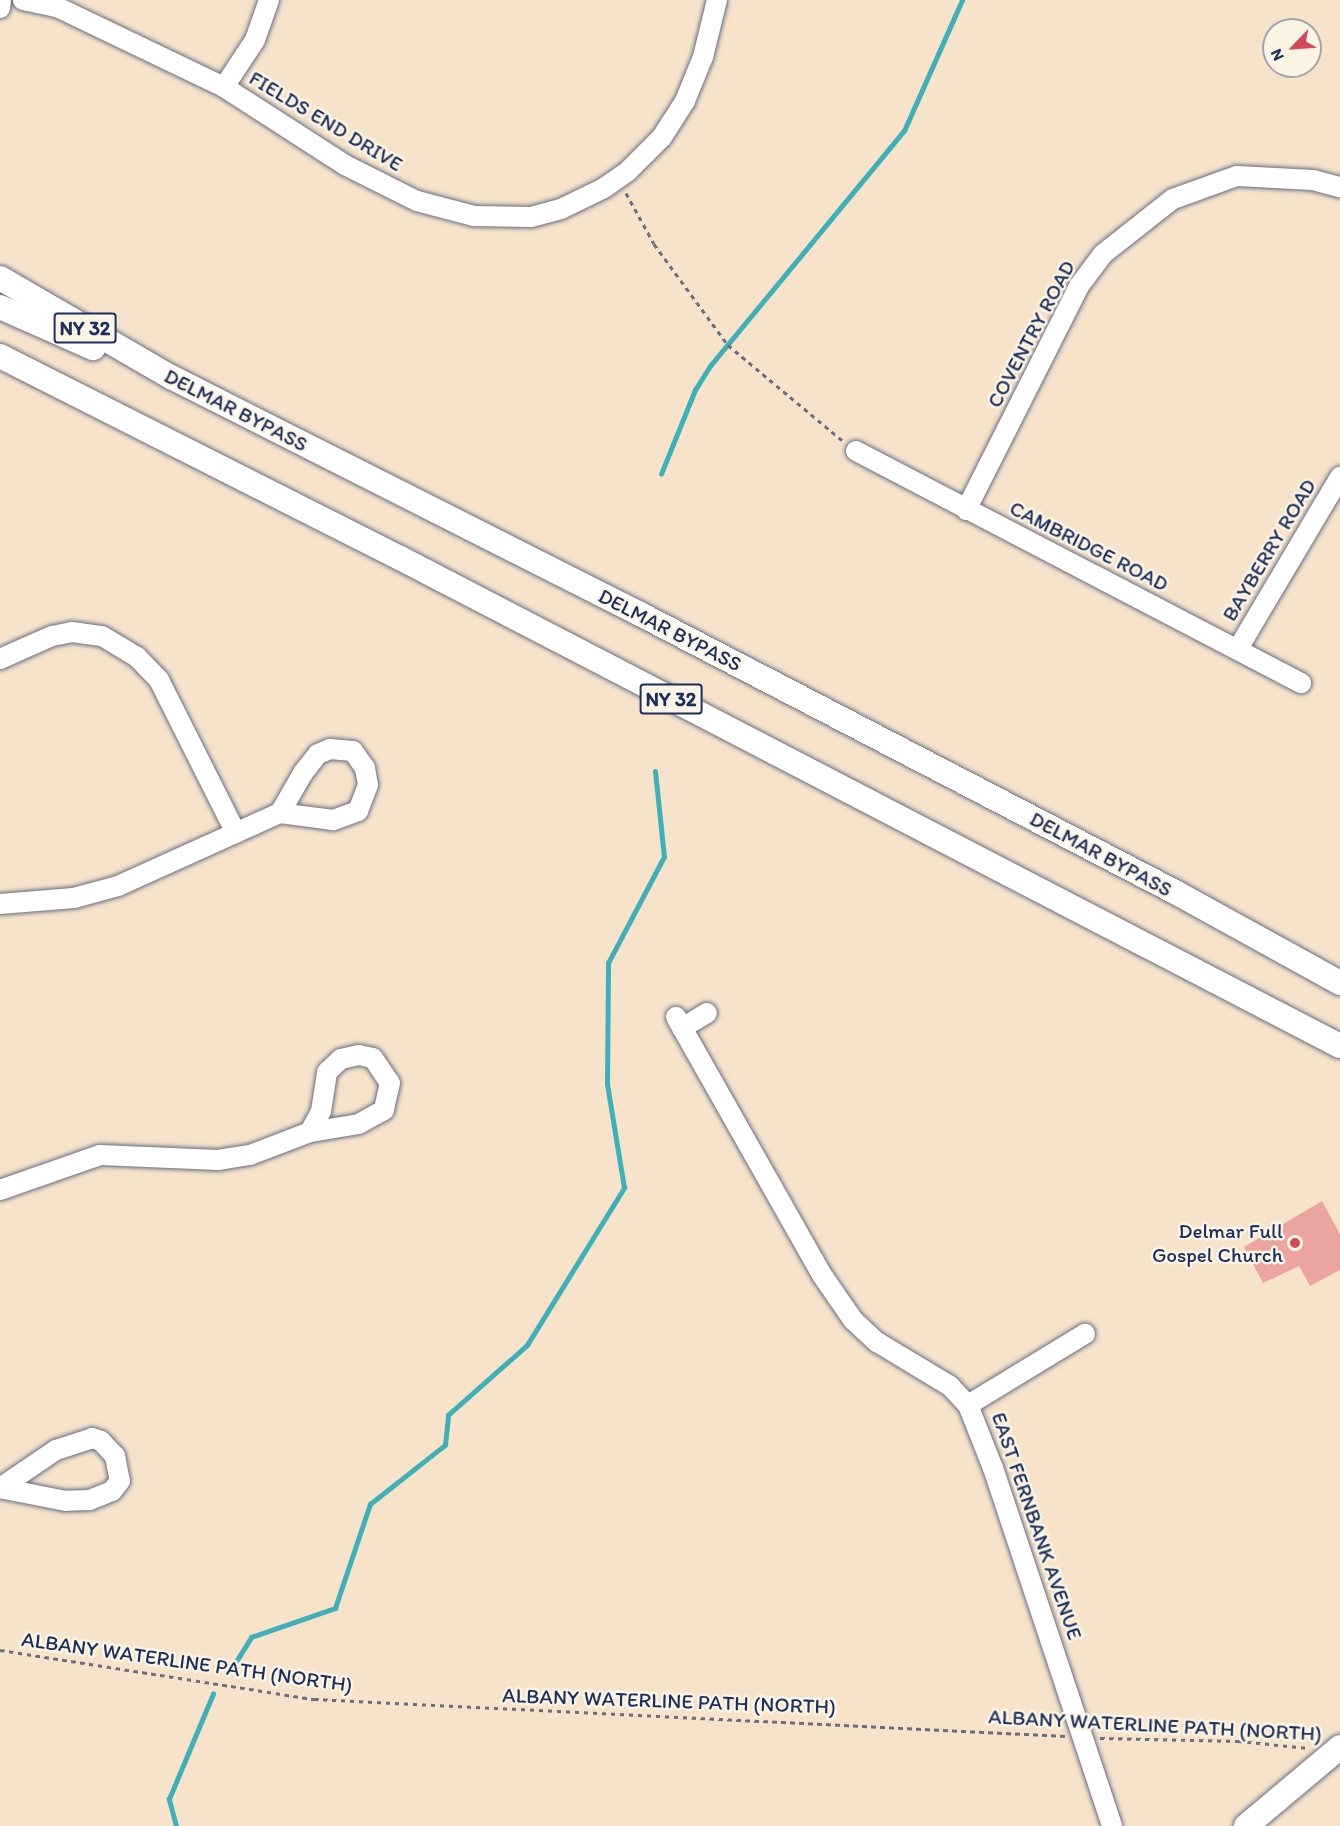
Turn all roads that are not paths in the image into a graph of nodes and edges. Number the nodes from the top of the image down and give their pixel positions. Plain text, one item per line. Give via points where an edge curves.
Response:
1 (1, 0) edge
2 (23, 0) edge
3 (268, 0) edge
4 (717, 0) edge
5 (0, 8) edge
6 (224, 87) junction
7 (1340, 187) edge
8 (0, 278) edge
9 (0, 307) edge
10 (0, 356) edge
11 (171, 377) junction
12 (856, 451) road end
13 (1340, 477) edge
14 (966, 510) junction
15 (1239, 647) junction
16 (0, 659) edge
17 (1301, 683) dead end
18 (280, 813) junction
19 (237, 833) junction
20 (0, 904) edge
21 (1340, 983) edge
22 (706, 1013) dead end
23 (1340, 1046) edge
24 (310, 1132) junction
25 (0, 1190) edge
26 (1085, 1334) dead end
27 (968, 1405) junction
28 (0, 1488) edge
29 (1338, 1749) edge
30 (1112, 1826) edge
31 (1246, 1826) edge

1 - 5 street
2 - 6 street, FIELDS END DRIVE via 57,7
3 - 6 street via 255,40
4 - 6 street, FIELDS END DRIVE via 704,57 686,101 662,137 618,179 581,200 531,217 474,216 397,191 345,165
7 - 14 street, COVENTRY ROAD via 1314,180 1237,176 1173,200 1103,254 1079,286
8 - 11 main road, DELMAR BYPASS / NY 32
9 - 11 main road
10 - 23 main road, NY 32 via 400,558
11 - 21 main road, DELMAR BYPASS / NY 32 via 661,625
12 - 14 street, CAMBRIDGE ROAD
13 - 15 street, BAYBERRY ROAD
14 - 15 street, CAMBRIDGE ROAD
15 - 17 street, CAMBRIDGE ROAD
16 - 19 street via 52,636 72,632 102,636 137,657 159,680
18 - 18 street via 333,820 358,811 368,785 365,768 353,751 330,749 318,754
18 - 19 street
19 - 20 street via 118,886 74,898
22 - 27 street, EAST FERNBANK AVENUE via 679,1023 822,1275 854,1320 877,1342 950,1386
24 - 24 street via 359,1124 384,1110 390,1083 373,1058 359,1055 341,1059 327,1072 321,1111
24 - 25 street via 250,1155 218,1160 100,1155
26 - 27 street
27 - 30 street, EAST FERNBANK AVENUE
28 - 28 street via 66,1502 90,1500 112,1491 120,1480 119,1466 109,1448 92,1438 56,1450
29 - 31 main road

